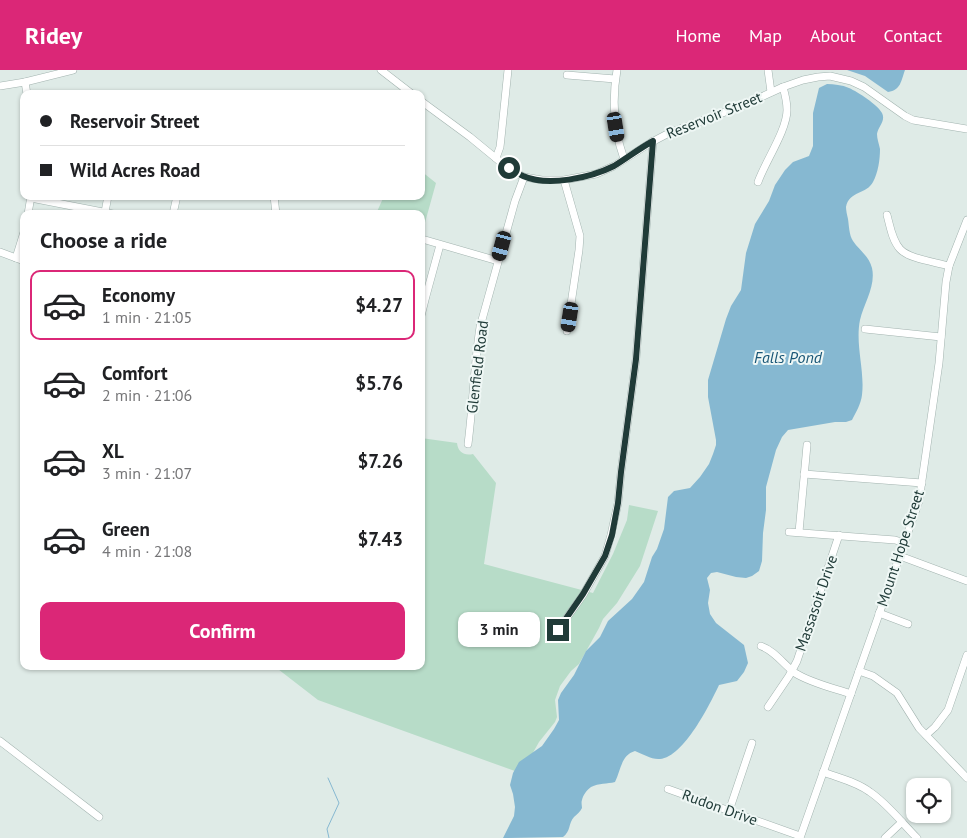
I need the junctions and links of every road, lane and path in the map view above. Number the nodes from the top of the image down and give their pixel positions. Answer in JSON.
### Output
{"nodes":[{"id":1,"x":73,"y":70,"type":"edge"},
{"id":2,"x":381,"y":70,"type":"edge"},
{"id":3,"x":508,"y":70,"type":"edge"},
{"id":4,"x":616,"y":70,"type":"edge"},
{"id":5,"x":768,"y":70,"type":"edge"},
{"id":6,"x":567,"y":75,"type":"dead end"},
{"id":7,"x":615,"y":79,"type":"junction"},
{"id":8,"x":25,"y":82,"type":"junction"},
{"id":9,"x":0,"y":86,"type":"edge"},
{"id":10,"x":783,"y":87,"type":"junction"},
{"id":11,"x":26,"y":90,"type":"edge"},
{"id":12,"x":407,"y":90,"type":"edge"},
{"id":13,"x":771,"y":92,"type":"junction"},
{"id":14,"x":425,"y":104,"type":"edge"},
{"id":15,"x":967,"y":129,"type":"edge"},
{"id":16,"x":653,"y":141,"type":"junction"},
{"id":17,"x":496,"y":158,"type":"junction"},
{"id":18,"x":624,"y":158,"type":"junction"},
{"id":19,"x":524,"y":177,"type":"junction"},
{"id":20,"x":564,"y":180,"type":"junction"},
{"id":21,"x":758,"y":182,"type":"dead end"},
{"id":22,"x":46,"y":200,"type":"edge"},
{"id":23,"x":95,"y":210,"type":"edge"},
{"id":24,"x":887,"y":215,"type":"dead end"},
{"id":25,"x":967,"y":220,"type":"edge"},
{"id":26,"x":425,"y":241,"type":"edge"},
{"id":27,"x":20,"y":245,"type":"edge"},
{"id":28,"x":440,"y":245,"type":"junction"},
{"id":29,"x":0,"y":252,"type":"edge"},
{"id":30,"x":16,"y":258,"type":"junction"},
{"id":31,"x":20,"y":260,"type":"edge"},
{"id":32,"x":498,"y":261,"type":"junction"},
{"id":33,"x":949,"y":266,"type":"junction"},
{"id":34,"x":425,"y":300,"type":"edge"},
{"id":35,"x":865,"y":329,"type":"dead end"},
{"id":36,"x":567,"y":331,"type":"dead end"},
{"id":37,"x":941,"y":337,"type":"junction"},
{"id":38,"x":468,"y":444,"type":"dead end"},
{"id":39,"x":807,"y":446,"type":"dead end"},
{"id":40,"x":804,"y":474,"type":"junction"},
{"id":41,"x":922,"y":483,"type":"junction"},
{"id":42,"x":789,"y":532,"type":"dead end"},
{"id":43,"x":799,"y":532,"type":"junction"},
{"id":44,"x":839,"y":535,"type":"junction"},
{"id":45,"x":905,"y":543,"type":"junction"},
{"id":46,"x":900,"y":556,"type":"junction"},
{"id":47,"x":967,"y":581,"type":"edge"},
{"id":48,"x":879,"y":613,"type":"junction"},
{"id":49,"x":908,"y":624,"type":"dead end"},
{"id":50,"x":558,"y":630,"type":"dead end"},
{"id":51,"x":761,"y":646,"type":"dead end"},
{"id":52,"x":967,"y":655,"type":"edge"},
{"id":53,"x":792,"y":670,"type":"junction"},
{"id":54,"x":859,"y":671,"type":"junction"},
{"id":55,"x":851,"y":694,"type":"junction"},
{"id":56,"x":768,"y":707,"type":"dead end"},
{"id":57,"x":926,"y":735,"type":"junction"},
{"id":58,"x":0,"y":741,"type":"edge"},
{"id":59,"x":752,"y":743,"type":"dead end"},
{"id":60,"x":824,"y":772,"type":"junction"},
{"id":61,"x":967,"y":778,"type":"edge"},
{"id":62,"x":668,"y":789,"type":"dead end"},
{"id":63,"x":729,"y":810,"type":"junction"},
{"id":64,"x":100,"y":817,"type":"dead end"},
{"id":65,"x":902,"y":822,"type":"junction"},
{"id":66,"x":800,"y":837,"type":"edge"},
{"id":67,"x":884,"y":838,"type":"edge"},
{"id":68,"x":917,"y":838,"type":"edge"}],
"edges":[{"from":1,"to":8,"type":"street"},
{"from":2,"to":12,"type":"street"},
{"from":3,"to":17,"type":"street"},
{"from":4,"to":7,"type":"street"},
{"from":5,"to":13,"type":"street"},
{"from":6,"to":7,"type":"street"},
{"from":7,"to":18,"type":"street"},
{"from":8,"to":9,"type":"street"},
{"from":8,"to":11,"type":"street"},
{"from":10,"to":13,"type":"street","name":"Reservoir Street"},
{"from":10,"to":15,"type":"street","name":"Reservoir Street"},
{"from":10,"to":21,"type":"street"},
{"from":13,"to":16,"type":"street","name":"Reservoir Street"},
{"from":14,"to":17,"type":"street","name":"Reservoir Street"},
{"from":16,"to":18,"type":"street","name":"Reservoir Street"},
{"from":16,"to":50,"type":"street"},
{"from":17,"to":19,"type":"street","name":"Reservoir Street"},
{"from":18,"to":20,"type":"street","name":"Reservoir Street"},
{"from":19,"to":20,"type":"street","name":"Reservoir Street"},
{"from":19,"to":32,"type":"street","name":"Glenfield Road"},
{"from":20,"to":36,"type":"street"},
{"from":22,"to":23,"type":"street"},
{"from":24,"to":33,"type":"street"},
{"from":25,"to":33,"type":"street","name":"Mount Hope Street"},
{"from":26,"to":28,"type":"street"},
{"from":27,"to":30,"type":"street"},
{"from":28,"to":32,"type":"street"},
{"from":28,"to":34,"type":"street"},
{"from":29,"to":30,"type":"street"},
{"from":30,"to":31,"type":"street"},
{"from":32,"to":38,"type":"street","name":"Glenfield Road"},
{"from":33,"to":37,"type":"street","name":"Mount Hope Street"},
{"from":35,"to":37,"type":"street"},
{"from":37,"to":41,"type":"street","name":"Mount Hope Street"},
{"from":39,"to":40,"type":"street"},
{"from":40,"to":41,"type":"street"},
{"from":40,"to":43,"type":"street"},
{"from":41,"to":45,"type":"street","name":"Mount Hope Street"},
{"from":42,"to":43,"type":"street"},
{"from":43,"to":44,"type":"street"},
{"from":44,"to":45,"type":"street"},
{"from":44,"to":53,"type":"street","name":"Massasoit Drive"},
{"from":45,"to":46,"type":"street","name":"Mount Hope Street"},
{"from":46,"to":47,"type":"street"},
{"from":46,"to":48,"type":"street","name":"Mount Hope Street"},
{"from":48,"to":49,"type":"street"},
{"from":48,"to":54,"type":"street","name":"Mount Hope Street"},
{"from":51,"to":53,"type":"street"},
{"from":52,"to":57,"type":"street"},
{"from":53,"to":55,"type":"street"},
{"from":53,"to":56,"type":"street","name":"Massasoit Drive"},
{"from":54,"to":55,"type":"street","name":"Mount Hope Street"},
{"from":54,"to":57,"type":"street"},
{"from":55,"to":60,"type":"street","name":"Mount Hope Street"},
{"from":57,"to":61,"type":"street"},
{"from":58,"to":64,"type":"street"},
{"from":59,"to":63,"type":"street"},
{"from":60,"to":65,"type":"street"},
{"from":60,"to":66,"type":"street","name":"Mount Hope Street"},
{"from":62,"to":63,"type":"street","name":"Rudon Drive"},
{"from":63,"to":66,"type":"street","name":"Rudon Drive"},
{"from":65,"to":67,"type":"street"},
{"from":65,"to":68,"type":"street"}]}
